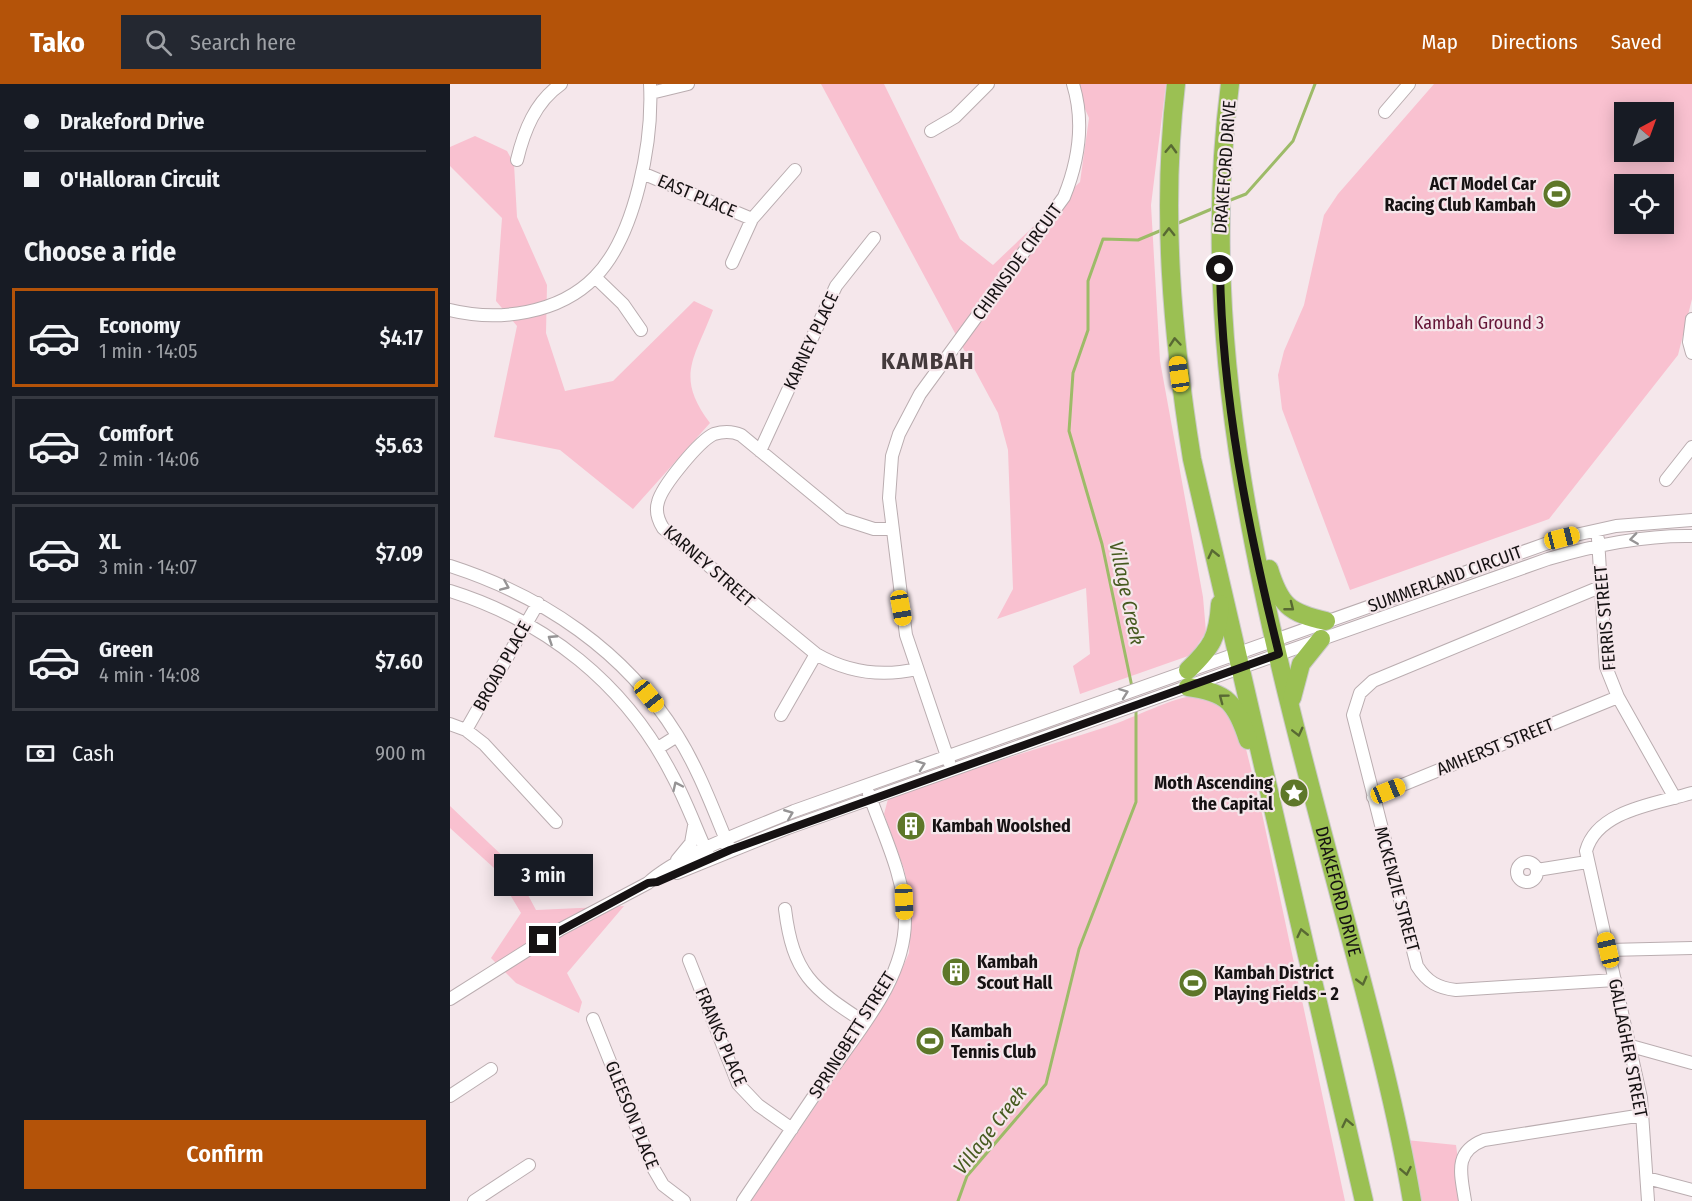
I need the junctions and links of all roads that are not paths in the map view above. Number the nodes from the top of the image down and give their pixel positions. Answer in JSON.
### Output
{"nodes":[{"id":1,"x":561,"y":84,"type":"edge"},
{"id":2,"x":688,"y":84,"type":"edge"},
{"id":3,"x":988,"y":84,"type":"edge"},
{"id":4,"x":1073,"y":84,"type":"edge"},
{"id":5,"x":1176,"y":84,"type":"edge"},
{"id":6,"x":1230,"y":84,"type":"edge"},
{"id":7,"x":1409,"y":84,"type":"edge"},
{"id":8,"x":650,"y":89,"type":"edge"},
{"id":9,"x":1385,"y":112,"type":"dead end"},
{"id":10,"x":931,"y":131,"type":"dead end"},
{"id":11,"x":518,"y":160,"type":"dead end"},
{"id":12,"x":795,"y":170,"type":"dead end"},
{"id":13,"x":642,"y":173,"type":"junction"},
{"id":14,"x":752,"y":219,"type":"junction"},
{"id":15,"x":874,"y":238,"type":"dead end"},
{"id":16,"x":732,"y":263,"type":"dead end"},
{"id":17,"x":595,"y":277,"type":"junction"},
{"id":18,"x":450,"y":310,"type":"edge"},
{"id":19,"x":1692,"y":319,"type":"edge"},
{"id":20,"x":641,"y":330,"type":"dead end"},
{"id":21,"x":1692,"y":353,"type":"edge"},
{"id":22,"x":1692,"y":447,"type":"edge"},
{"id":23,"x":760,"y":451,"type":"junction"},
{"id":24,"x":1666,"y":480,"type":"dead end"},
{"id":25,"x":1692,"y":520,"type":"edge"},
{"id":26,"x":892,"y":529,"type":"junction"},
{"id":27,"x":1597,"y":529,"type":"junction"},
{"id":28,"x":1692,"y":536,"type":"edge"},
{"id":29,"x":1252,"y":539,"type":"junction"},
{"id":30,"x":1598,"y":545,"type":"junction"},
{"id":31,"x":450,"y":566,"type":"edge"},
{"id":32,"x":1600,"y":587,"type":"junction"},
{"id":33,"x":450,"y":591,"type":"edge"},
{"id":34,"x":1222,"y":591,"type":"junction"},
{"id":35,"x":538,"y":603,"type":"junction"},
{"id":36,"x":1326,"y":621,"type":"junction"},
{"id":37,"x":526,"y":623,"type":"junction"},
{"id":38,"x":1321,"y":639,"type":"junction"},
{"id":39,"x":1277,"y":646,"type":"junction"},
{"id":40,"x":816,"y":654,"type":"junction"},
{"id":41,"x":1239,"y":660,"type":"junction"},
{"id":42,"x":917,"y":669,"type":"junction"},
{"id":43,"x":1188,"y":678,"type":"junction"},
{"id":44,"x":1617,"y":697,"type":"junction"},
{"id":45,"x":1292,"y":706,"type":"junction"},
{"id":46,"x":781,"y":715,"type":"dead end"},
{"id":47,"x":450,"y":723,"type":"edge"},
{"id":48,"x":466,"y":730,"type":"junction"},
{"id":49,"x":677,"y":736,"type":"junction"},
{"id":50,"x":658,"y":748,"type":"junction"},
{"id":51,"x":947,"y":755,"type":"junction"},
{"id":52,"x":1262,"y":765,"type":"junction"},
{"id":53,"x":952,"y":771,"type":"junction"},
{"id":54,"x":866,"y":785,"type":"junction"},
{"id":55,"x":1692,"y":793,"type":"edge"},
{"id":56,"x":708,"y":796,"type":"junction"},
{"id":57,"x":1373,"y":797,"type":"junction"},
{"id":58,"x":1675,"y":798,"type":"junction"},
{"id":59,"x":871,"y":800,"type":"junction"},
{"id":60,"x":556,"y":822,"type":"dead end"},
{"id":61,"x":694,"y":824,"type":"junction"},
{"id":62,"x":760,"y":825,"type":"junction"},
{"id":63,"x":728,"y":845,"type":"junction"},
{"id":64,"x":707,"y":854,"type":"junction"},
{"id":65,"x":1587,"y":862,"type":"junction"},
{"id":66,"x":1537,"y":870,"type":"dead end"},
{"id":67,"x":652,"y":879,"type":"junction"},
{"id":68,"x":785,"y":909,"type":"dead end"},
{"id":69,"x":1692,"y":948,"type":"edge"},
{"id":70,"x":1608,"y":950,"type":"junction"},
{"id":71,"x":689,"y":960,"type":"dead end"},
{"id":72,"x":1615,"y":980,"type":"junction"},
{"id":73,"x":450,"y":999,"type":"edge"},
{"id":74,"x":593,"y":1019,"type":"dead end"},
{"id":75,"x":864,"y":1022,"type":"junction"},
{"id":76,"x":1631,"y":1046,"type":"junction"},
{"id":77,"x":1692,"y":1063,"type":"edge"},
{"id":78,"x":491,"y":1069,"type":"dead end"},
{"id":79,"x":450,"y":1096,"type":"edge"},
{"id":80,"x":1643,"y":1115,"type":"junction"},
{"id":81,"x":792,"y":1129,"type":"junction"},
{"id":82,"x":529,"y":1165,"type":"dead end"},
{"id":83,"x":1647,"y":1178,"type":"junction"},
{"id":84,"x":1692,"y":1190,"type":"edge"},
{"id":85,"x":474,"y":1201,"type":"edge"},
{"id":86,"x":684,"y":1201,"type":"edge"},
{"id":87,"x":743,"y":1201,"type":"edge"},
{"id":88,"x":1364,"y":1201,"type":"edge"},
{"id":89,"x":1412,"y":1201,"type":"edge"},
{"id":90,"x":1466,"y":1201,"type":"edge"},
{"id":91,"x":1648,"y":1201,"type":"edge"}],
"edges":[{"from":1,"to":11,"type":"street"},
{"from":2,"to":8,"type":"street"},
{"from":3,"to":10,"type":"street"},
{"from":4,"to":26,"type":"street","name":"CHIRNSIDE CIRCUIT"},
{"from":34,"to":5,"type":"highway","one_way":true},
{"from":6,"to":29,"type":"highway","name":"DRAKEFORD DRIVE"},
{"from":7,"to":9,"type":"street"},
{"from":8,"to":13,"type":"street"},
{"from":12,"to":14,"type":"street","name":"EAST PLACE"},
{"from":13,"to":14,"type":"street","name":"EAST PLACE"},
{"from":13,"to":17,"type":"street"},
{"from":14,"to":16,"type":"street","name":"EAST PLACE"},
{"from":15,"to":23,"type":"street","name":"KARNEY PLACE"},
{"from":17,"to":18,"type":"street"},
{"from":17,"to":20,"type":"street"},
{"from":19,"to":21,"type":"street"},
{"from":22,"to":24,"type":"street"},
{"from":23,"to":26,"type":"street","name":"KARNEY STREET"},
{"from":23,"to":40,"type":"street","name":"KARNEY STREET"},
{"from":25,"to":27,"type":"street","name":"SUMMERLAND CIRCUIT"},
{"from":26,"to":42,"type":"street","name":"CHIRNSIDE CIRCUIT"},
{"from":27,"to":30,"type":"street","name":"FERRIS STREET"},
{"from":27,"to":36,"type":"street","name":"SUMMERLAND CIRCUIT"},
{"from":28,"to":30,"type":"street","name":"SUMMERLAND CIRCUIT","one_way":true},
{"from":29,"to":36,"type":"highway","one_way":true},
{"from":29,"to":39,"type":"highway","name":"DRAKEFORD DRIVE"},
{"from":30,"to":32,"type":"street","name":"FERRIS STREET"},
{"from":30,"to":38,"type":"street","name":"SUMMERLAND CIRCUIT"},
{"from":31,"to":35,"type":"street","one_way":true},
{"from":32,"to":44,"type":"street","name":"FERRIS STREET"},
{"from":32,"to":57,"type":"street","name":"MCKENZIE STREET"},
{"from":33,"to":37,"type":"street"},
{"from":34,"to":41,"type":"highway"},
{"from":34,"to":43,"type":"highway"},
{"from":35,"to":37,"type":"street","name":"BROAD PLACE"},
{"from":35,"to":49,"type":"street"},
{"from":36,"to":39,"type":"street","name":"SUMMERLAND CIRCUIT"},
{"from":37,"to":48,"type":"street","name":"BROAD PLACE"},
{"from":50,"to":37,"type":"street","one_way":true},
{"from":38,"to":39,"type":"street","name":"SUMMERLAND CIRCUIT"},
{"from":38,"to":45,"type":"highway"},
{"from":39,"to":41,"type":"street","name":"SUMMERLAND CIRCUIT"},
{"from":39,"to":45,"type":"highway","name":"DRAKEFORD DRIVE"},
{"from":40,"to":42,"type":"street","name":"KARNEY STREET"},
{"from":40,"to":46,"type":"street"},
{"from":41,"to":43,"type":"street","name":"SUMMERLAND CIRCUIT"},
{"from":41,"to":52,"type":"highway"},
{"from":42,"to":51,"type":"street","name":"CHIRNSIDE CIRCUIT"},
{"from":51,"to":43,"type":"street","one_way":true},
{"from":52,"to":43,"type":"highway","one_way":true},
{"from":43,"to":53,"type":"street"},
{"from":44,"to":57,"type":"street","name":"AMHERST STREET"},
{"from":44,"to":58,"type":"street","name":"FERRIS STREET"},
{"from":45,"to":89,"type":"highway","name":"DRAKEFORD DRIVE","one_way":true},
{"from":47,"to":48,"type":"street","name":"BROAD PLACE"},
{"from":48,"to":60,"type":"street","name":"BROAD PLACE"},
{"from":49,"to":50,"type":"street"},
{"from":49,"to":56,"type":"street"},
{"from":61,"to":50,"type":"street","one_way":true},
{"from":51,"to":53,"type":"street","name":"CHIRNSIDE CIRCUIT"},
{"from":54,"to":51,"type":"street","one_way":true},
{"from":88,"to":52,"type":"highway","one_way":true},
{"from":53,"to":59,"type":"street"},
{"from":54,"to":59,"type":"street","name":"SPRINGBETT STREET"},
{"from":62,"to":54,"type":"street","one_way":true},
{"from":55,"to":58,"type":"street","name":"GALLAGHER STREET"},
{"from":56,"to":62,"type":"street"},
{"from":56,"to":63,"type":"street"},
{"from":57,"to":72,"type":"street","name":"MCKENZIE STREET"},
{"from":58,"to":65,"type":"street","name":"GALLAGHER STREET"},
{"from":59,"to":63,"type":"street"},
{"from":59,"to":75,"type":"street","name":"SPRINGBETT STREET"},
{"from":61,"to":64,"type":"street"},
{"from":61,"to":67,"type":"street"},
{"from":62,"to":63,"type":"street"},
{"from":63,"to":64,"type":"street"},
{"from":64,"to":67,"type":"street"},
{"from":65,"to":66,"type":"street"},
{"from":65,"to":70,"type":"street","name":"GALLAGHER STREET"},
{"from":67,"to":73,"type":"street"},
{"from":68,"to":75,"type":"street"},
{"from":69,"to":70,"type":"street"},
{"from":70,"to":72,"type":"street","name":"GALLAGHER STREET"},
{"from":71,"to":81,"type":"street","name":"FRANKS PLACE"},
{"from":72,"to":76,"type":"street","name":"GALLAGHER STREET"},
{"from":74,"to":86,"type":"street","name":"GLEESON PLACE"},
{"from":75,"to":81,"type":"street","name":"SPRINGBETT STREET"},
{"from":76,"to":77,"type":"street"},
{"from":76,"to":80,"type":"street","name":"GALLAGHER STREET"},
{"from":78,"to":79,"type":"street"},
{"from":80,"to":83,"type":"street","name":"GALLAGHER STREET"},
{"from":80,"to":90,"type":"street"},
{"from":81,"to":87,"type":"street","name":"SPRINGBETT STREET"},
{"from":82,"to":85,"type":"street"},
{"from":83,"to":84,"type":"street"},
{"from":83,"to":91,"type":"street","name":"GALLAGHER STREET"}]}
